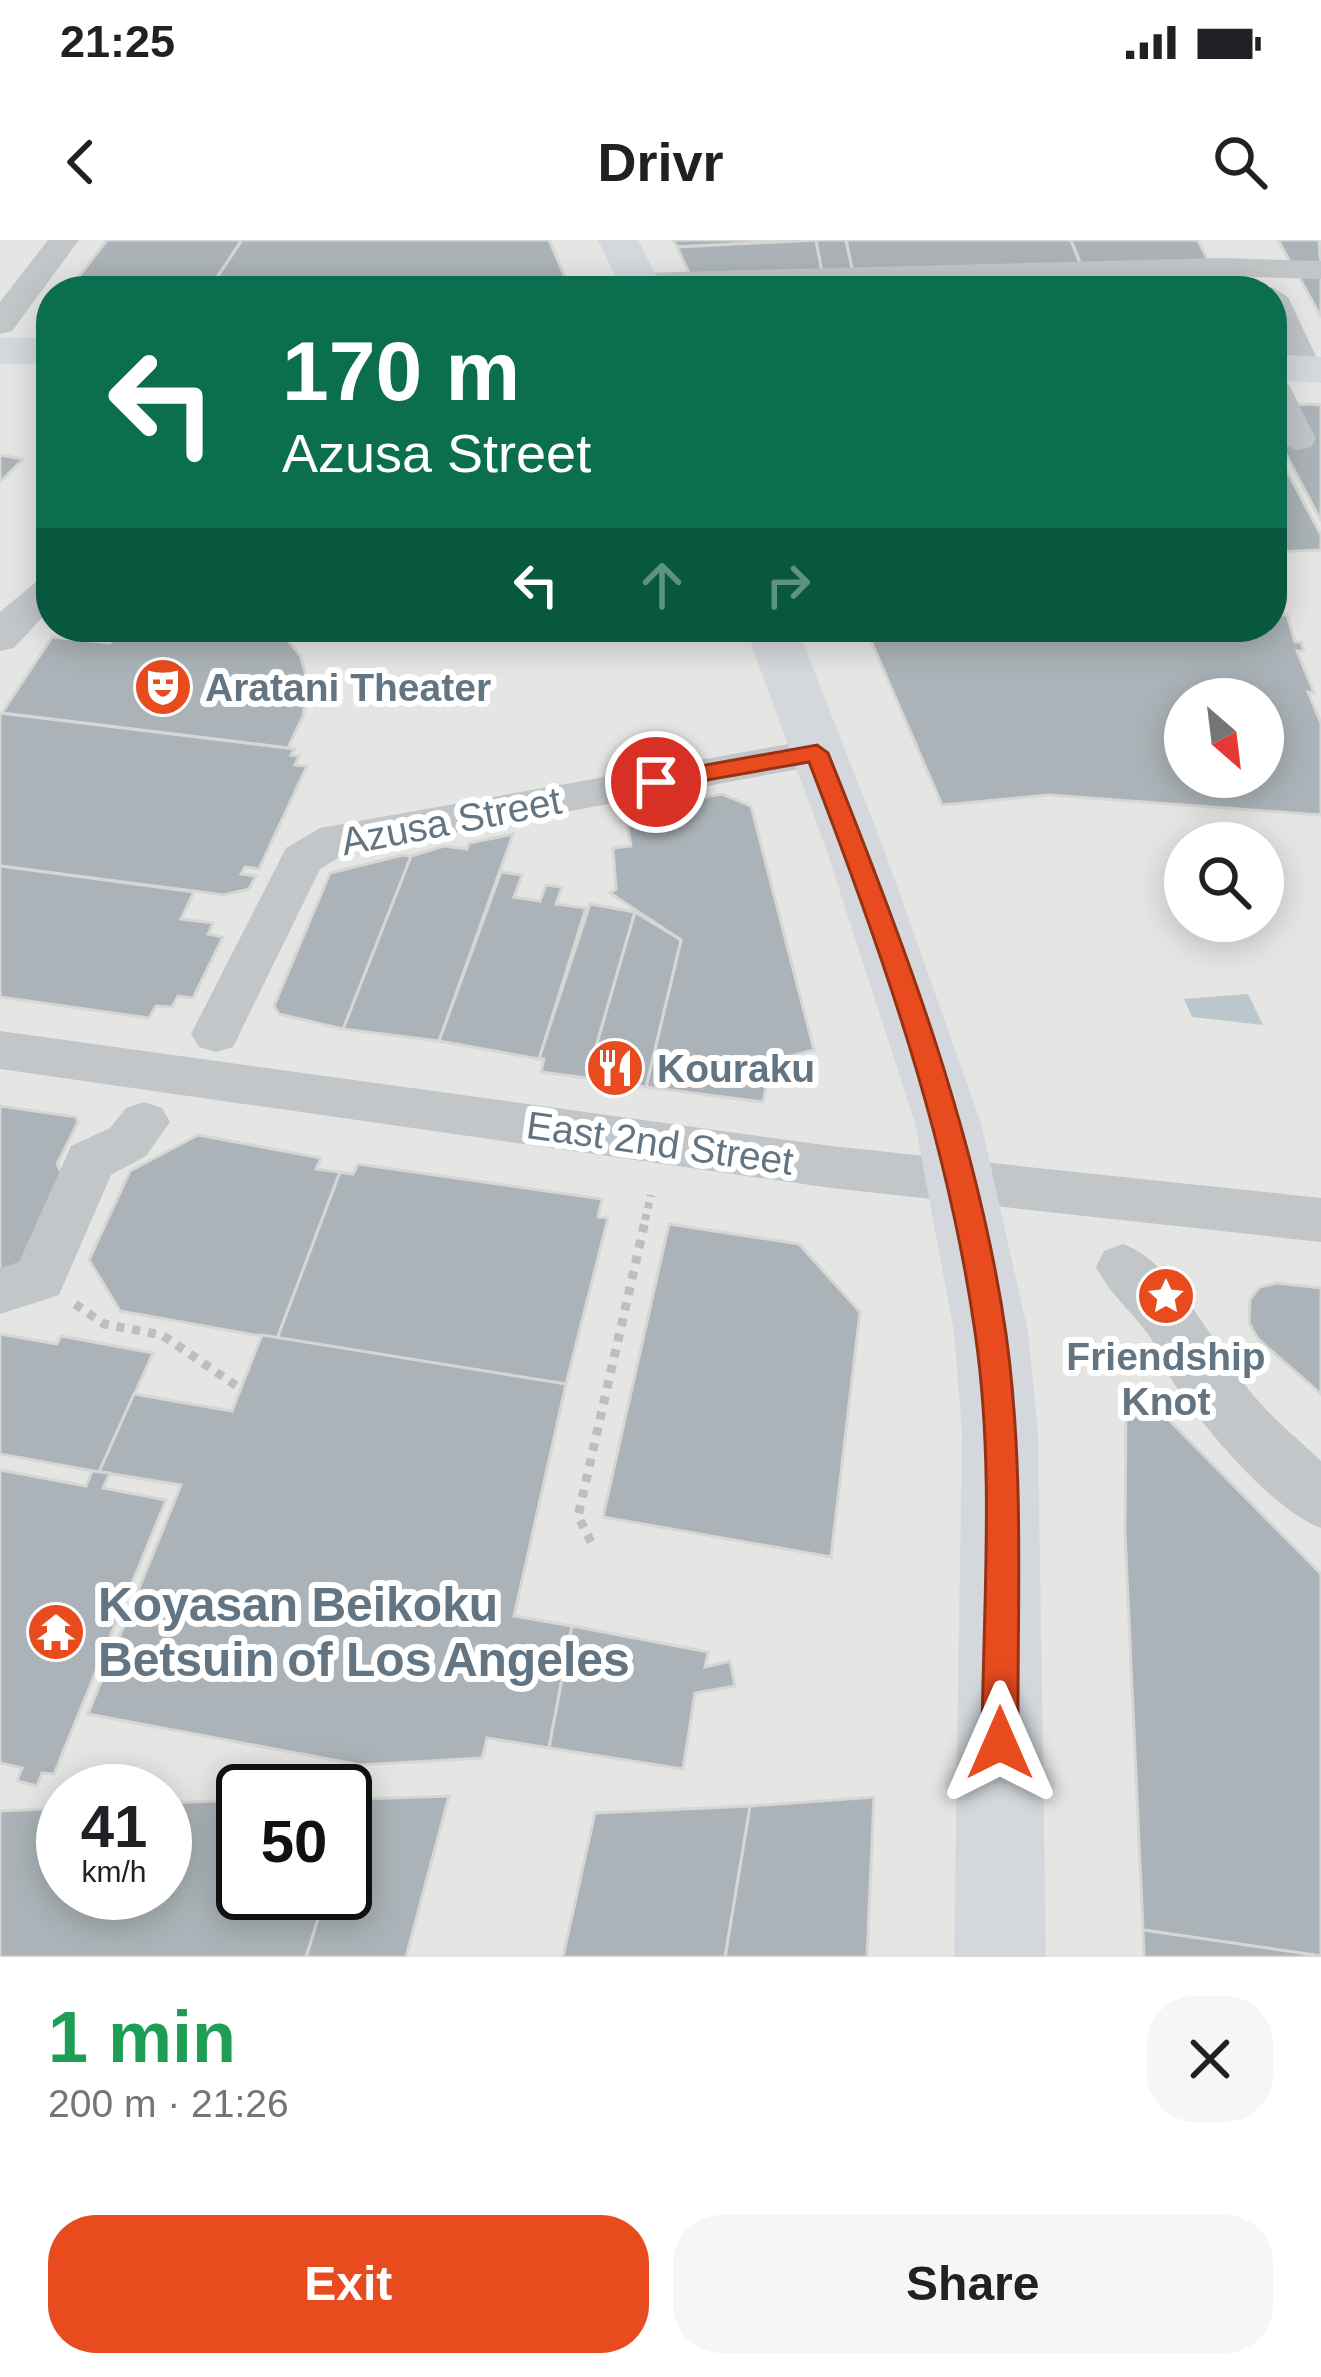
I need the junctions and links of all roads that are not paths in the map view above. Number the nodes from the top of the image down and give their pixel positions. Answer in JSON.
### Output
{"nodes":[{"id":1,"x":64,"y":240,"type":"edge"},
{"id":2,"x":619,"y":240,"type":"edge"},
{"id":3,"x":1321,"y":270,"type":"edge"},
{"id":4,"x":1260,"y":273,"type":"edge"},
{"id":5,"x":0,"y":275,"type":"edge"},
{"id":6,"x":636,"y":276,"type":"edge"},
{"id":7,"x":1127,"y":276,"type":"edge"},
{"id":8,"x":35,"y":277,"type":"junction"},
{"id":9,"x":0,"y":324,"type":"edge"},
{"id":10,"x":0,"y":351,"type":"edge"},
{"id":11,"x":36,"y":351,"type":"edge"},
{"id":12,"x":1292,"y":373,"type":"edge"},
{"id":13,"x":1298,"y":439,"type":"dead end"},
{"id":14,"x":36,"y":601,"type":"edge"},
{"id":15,"x":0,"y":639,"type":"edge"},
{"id":16,"x":776,"y":642,"type":"edge"},
{"id":17,"x":817,"y":753,"type":"junction"},
{"id":18,"x":216,"y":1034,"type":"dead end"},
{"id":19,"x":0,"y":1050,"type":"edge"},
{"id":20,"x":144,"y":1122,"type":"dead end"},
{"id":21,"x":958,"y":1181,"type":"junction"},
{"id":22,"x":1321,"y":1220,"type":"edge"},
{"id":23,"x":1123,"y":1267,"type":"dead end"},
{"id":24,"x":20,"y":1285,"type":"edge"},
{"id":25,"x":1321,"y":1501,"type":"edge"},
{"id":26,"x":1000,"y":1957,"type":"edge"}],
"edges":[{"from":1,"to":8,"type":"street"},
{"from":2,"to":6,"type":"main road"},
{"from":3,"to":4,"type":"street"},
{"from":4,"to":7,"type":"street"},
{"from":5,"to":8,"type":"street"},
{"from":8,"to":9,"type":"street"},
{"from":10,"to":11,"type":"main road"},
{"from":12,"to":13,"type":"street"},
{"from":14,"to":15,"type":"street"},
{"from":16,"to":17,"type":"main road"},
{"from":17,"to":18,"type":"street","name":"Azusa Street"},
{"from":17,"to":21,"type":"main road"},
{"from":19,"to":21,"type":"street","name":"East 2nd Street"},
{"from":20,"to":24,"type":"street"},
{"from":21,"to":22,"type":"street","name":"East 2nd Street"},
{"from":21,"to":26,"type":"main road"},
{"from":23,"to":25,"type":"street"}]}
